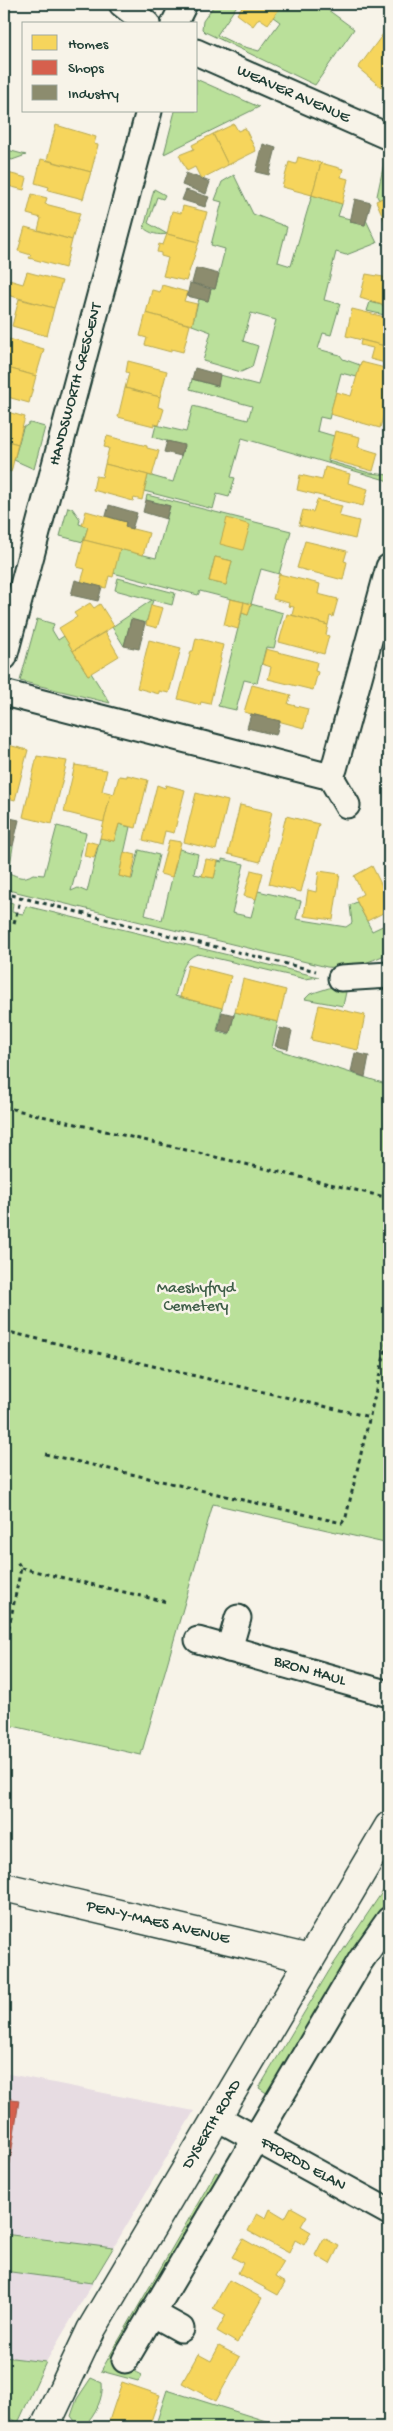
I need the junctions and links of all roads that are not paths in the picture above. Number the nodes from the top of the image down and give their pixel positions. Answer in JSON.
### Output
{"nodes":[{"id":1,"x":122,"y":4,"type":"edge"},
{"id":2,"x":184,"y":4,"type":"edge"},
{"id":3,"x":144,"y":22,"type":"edge"},
{"id":4,"x":175,"y":22,"type":"edge"},
{"id":5,"x":198,"y":53,"type":"edge"},
{"id":6,"x":149,"y":112,"type":"edge"},
{"id":7,"x":389,"y":137,"type":"edge"},
{"id":8,"x":389,"y":567,"type":"edge"},
{"id":9,"x":4,"y":657,"type":"edge"},
{"id":10,"x":4,"y":693,"type":"edge"},
{"id":11,"x":329,"y":774,"type":"junction"},
{"id":12,"x":347,"y":805,"type":"dead end"},
{"id":13,"x":389,"y":974,"type":"edge"},
{"id":14,"x":341,"y":978,"type":"road end"},
{"id":15,"x":238,"y":1618,"type":"dead end"},
{"id":16,"x":198,"y":1640,"type":"dead end"},
{"id":17,"x":229,"y":1650,"type":"junction"},
{"id":18,"x":389,"y":1694,"type":"edge"},
{"id":19,"x":389,"y":1826,"type":"edge"},
{"id":20,"x":4,"y":1887,"type":"edge"},
{"id":21,"x":389,"y":1920,"type":"edge"},
{"id":22,"x":310,"y":1959,"type":"junction"},
{"id":23,"x":216,"y":2117,"type":"junction"},
{"id":24,"x":254,"y":2138,"type":"junction"},
{"id":25,"x":389,"y":2212,"type":"edge"},
{"id":26,"x":152,"y":2313,"type":"junction"},
{"id":27,"x":181,"y":2329,"type":"dead end"},
{"id":28,"x":125,"y":2360,"type":"dead end"},
{"id":29,"x":44,"y":2427,"type":"edge"}],
"edges":[{"from":1,"to":3,"type":"street"},
{"from":2,"to":4,"type":"street"},
{"from":5,"to":7,"type":"street","name":"WEAVER AVENUE"},
{"from":6,"to":9,"type":"street","name":"HANDSWORTH CRESCENT"},
{"from":8,"to":11,"type":"street"},
{"from":10,"to":11,"type":"street"},
{"from":11,"to":12,"type":"street"},
{"from":13,"to":14,"type":"street"},
{"from":15,"to":17,"type":"street"},
{"from":16,"to":17,"type":"street","name":"BRON HAUL"},
{"from":17,"to":18,"type":"street","name":"BRON HAUL"},
{"from":19,"to":22,"type":"main road","name":"DYSERTH ROAD"},
{"from":20,"to":22,"type":"main road","name":"PEN-Y-MAES AVENUE"},
{"from":21,"to":24,"type":"street"},
{"from":22,"to":23,"type":"main road","name":"DYSERTH ROAD"},
{"from":23,"to":24,"type":"street","name":"FFORDD ELAN"},
{"from":23,"to":29,"type":"main road","name":"DYSERTH ROAD"},
{"from":24,"to":25,"type":"street","name":"FFORDD ELAN"},
{"from":24,"to":26,"type":"street"},
{"from":26,"to":27,"type":"street"},
{"from":26,"to":28,"type":"street"}]}
